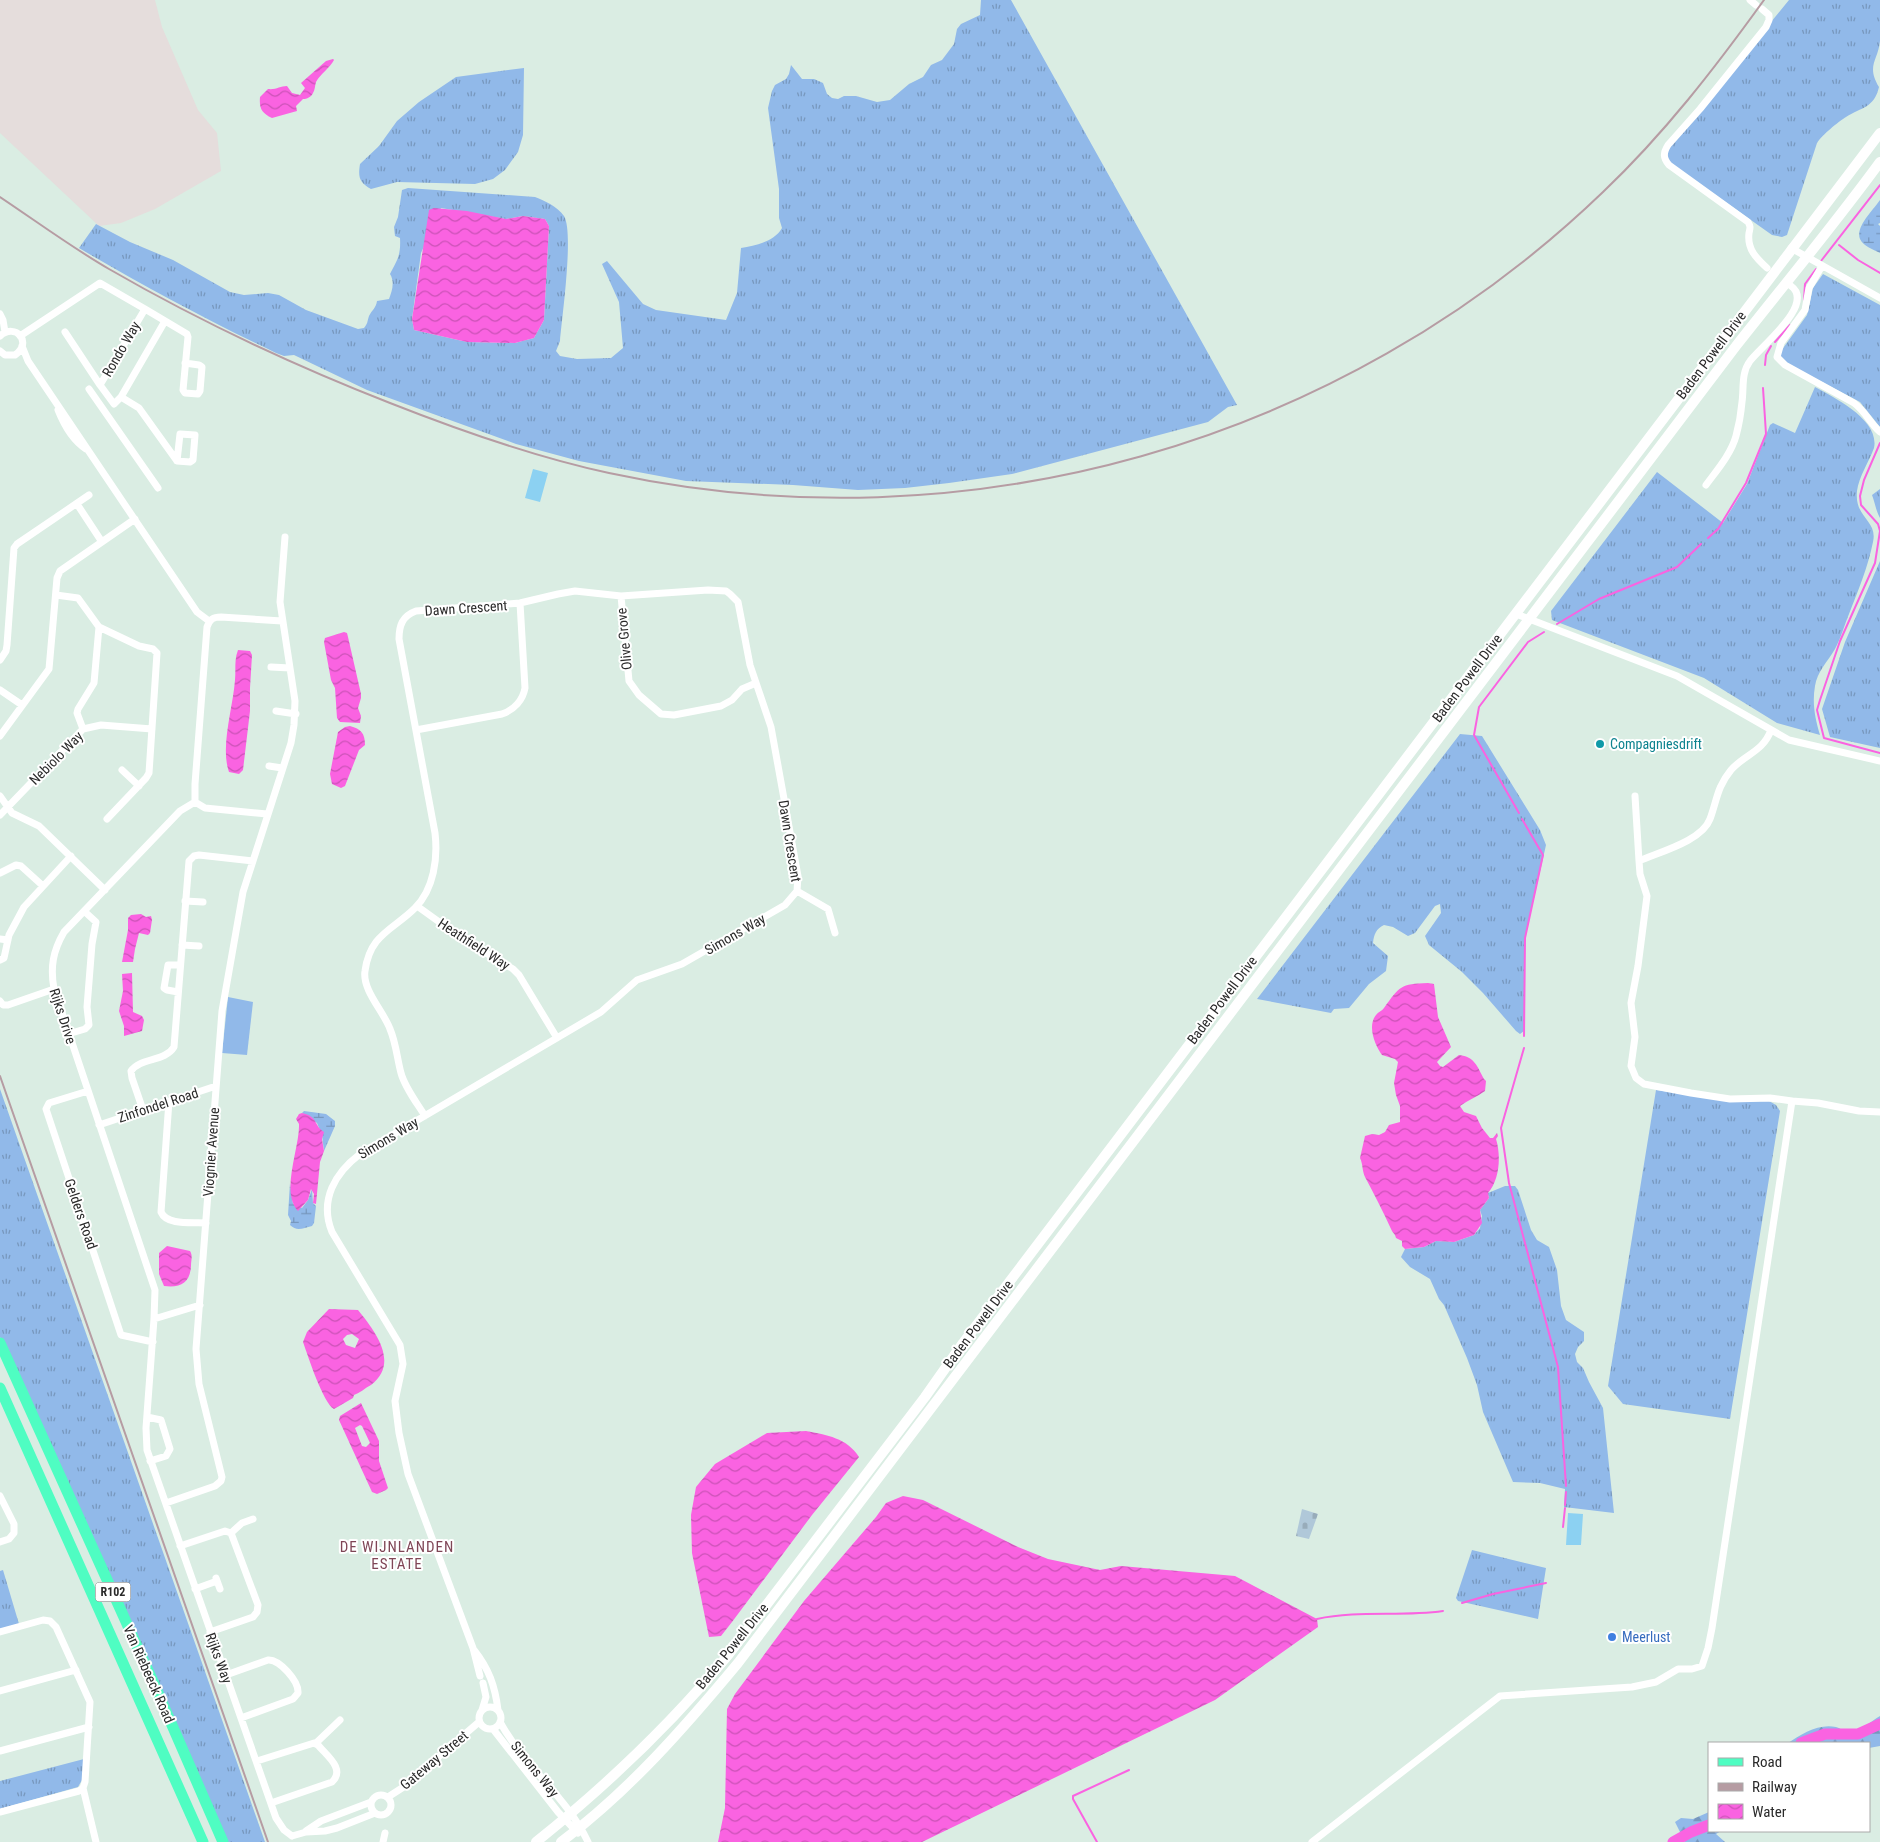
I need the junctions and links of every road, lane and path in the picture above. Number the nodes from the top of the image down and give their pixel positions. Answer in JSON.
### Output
{"nodes":[{"id":1,"x":1756,"y":5,"type":"edge"},
{"id":2,"x":1880,"y":133,"type":"edge"},
{"id":3,"x":1880,"y":162,"type":"edge"},
{"id":4,"x":1792,"y":248,"type":"junction"},
{"id":5,"x":1806,"y":257,"type":"junction"},
{"id":6,"x":1822,"y":266,"type":"junction"},
{"id":7,"x":1767,"y":268,"type":"dead end"},
{"id":8,"x":1791,"y":286,"type":"dead end"},
{"id":9,"x":1880,"y":298,"type":"edge"},
{"id":10,"x":145,"y":309,"type":"junction"},
{"id":11,"x":0,"y":314,"type":"edge"},
{"id":12,"x":165,"y":321,"type":"junction"},
{"id":13,"x":65,"y":332,"type":"dead end"},
{"id":14,"x":3,"y":334,"type":"edge"},
{"id":15,"x":20,"y":336,"type":"junction"},
{"id":16,"x":1772,"y":338,"type":"junction"},
{"id":17,"x":22,"y":346,"type":"junction"},
{"id":18,"x":0,"y":351,"type":"edge"},
{"id":19,"x":1778,"y":351,"type":"junction"},
{"id":20,"x":16,"y":354,"type":"junction"},
{"id":21,"x":28,"y":361,"type":"junction"},
{"id":22,"x":185,"y":363,"type":"junction"},
{"id":23,"x":100,"y":385,"type":"junction"},
{"id":24,"x":89,"y":389,"type":"dead end"},
{"id":25,"x":121,"y":396,"type":"junction"},
{"id":26,"x":114,"y":404,"type":"junction"},
{"id":27,"x":105,"y":411,"type":"junction"},
{"id":28,"x":1880,"y":432,"type":"edge"},
{"id":29,"x":177,"y":461,"type":"dead end"},
{"id":30,"x":1706,"y":485,"type":"dead end"},
{"id":31,"x":158,"y":488,"type":"dead end"},
{"id":32,"x":89,"y":495,"type":"dead end"},
{"id":33,"x":77,"y":504,"type":"junction"},
{"id":34,"x":135,"y":519,"type":"junction"},
{"id":35,"x":285,"y":537,"type":"dead end"},
{"id":36,"x":102,"y":542,"type":"junction"},
{"id":37,"x":56,"y":595,"type":"junction"},
{"id":38,"x":621,"y":596,"type":"junction"},
{"id":39,"x":520,"y":604,"type":"junction"},
{"id":40,"x":1516,"y":614,"type":"junction"},
{"id":41,"x":212,"y":619,"type":"junction"},
{"id":42,"x":1530,"y":619,"type":"junction"},
{"id":43,"x":282,"y":621,"type":"junction"},
{"id":44,"x":99,"y":627,"type":"junction"},
{"id":45,"x":0,"y":660,"type":"edge"},
{"id":46,"x":271,"y":667,"type":"dead end"},
{"id":47,"x":290,"y":668,"type":"junction"},
{"id":48,"x":756,"y":683,"type":"junction"},
{"id":49,"x":0,"y":690,"type":"edge"},
{"id":50,"x":22,"y":705,"type":"junction"},
{"id":51,"x":276,"y":711,"type":"dead end"},
{"id":52,"x":296,"y":714,"type":"junction"},
{"id":53,"x":83,"y":729,"type":"junction"},
{"id":54,"x":152,"y":730,"type":"junction"},
{"id":55,"x":416,"y":730,"type":"junction"},
{"id":56,"x":1771,"y":730,"type":"junction"},
{"id":57,"x":0,"y":736,"type":"edge"},
{"id":58,"x":1880,"y":761,"type":"edge"},
{"id":59,"x":269,"y":766,"type":"dead end"},
{"id":60,"x":282,"y":768,"type":"junction"},
{"id":61,"x":122,"y":770,"type":"dead end"},
{"id":62,"x":139,"y":786,"type":"junction"},
{"id":63,"x":0,"y":796,"type":"edge"},
{"id":64,"x":1635,"y":796,"type":"dead end"},
{"id":65,"x":195,"y":802,"type":"junction"},
{"id":66,"x":7,"y":807,"type":"junction"},
{"id":67,"x":267,"y":814,"type":"junction"},
{"id":68,"x":0,"y":815,"type":"edge"},
{"id":69,"x":107,"y":819,"type":"dead end"},
{"id":70,"x":71,"y":856,"type":"junction"},
{"id":71,"x":253,"y":861,"type":"junction"},
{"id":72,"x":1638,"y":861,"type":"junction"},
{"id":73,"x":0,"y":873,"type":"edge"},
{"id":74,"x":43,"y":886,"type":"junction"},
{"id":75,"x":105,"y":890,"type":"junction"},
{"id":76,"x":797,"y":891,"type":"junction"},
{"id":77,"x":185,"y":901,"type":"junction"},
{"id":78,"x":203,"y":902,"type":"dead end"},
{"id":79,"x":417,"y":906,"type":"junction"},
{"id":80,"x":84,"y":911,"type":"junction"},
{"id":81,"x":835,"y":932,"type":"dead end"},
{"id":82,"x":0,"y":939,"type":"edge"},
{"id":83,"x":8,"y":940,"type":"junction"},
{"id":84,"x":182,"y":945,"type":"junction"},
{"id":85,"x":198,"y":946,"type":"dead end"},
{"id":86,"x":0,"y":960,"type":"edge"},
{"id":87,"x":180,"y":965,"type":"junction"},
{"id":88,"x":54,"y":989,"type":"junction"},
{"id":89,"x":178,"y":992,"type":"junction"},
{"id":90,"x":0,"y":1001,"type":"edge"},
{"id":91,"x":68,"y":1034,"type":"junction"},
{"id":92,"x":557,"y":1038,"type":"junction"},
{"id":93,"x":216,"y":1086,"type":"junction"},
{"id":94,"x":88,"y":1091,"type":"junction"},
{"id":95,"x":169,"y":1101,"type":"junction"},
{"id":96,"x":1792,"y":1101,"type":"junction"},
{"id":97,"x":143,"y":1110,"type":"junction"},
{"id":98,"x":1880,"y":1112,"type":"edge"},
{"id":99,"x":425,"y":1116,"type":"junction"},
{"id":100,"x":99,"y":1125,"type":"junction"},
{"id":101,"x":206,"y":1223,"type":"junction"},
{"id":102,"x":200,"y":1305,"type":"junction"},
{"id":103,"x":154,"y":1319,"type":"junction"},
{"id":104,"x":153,"y":1342,"type":"junction"},
{"id":105,"x":0,"y":1343,"type":"edge"},
{"id":106,"x":0,"y":1388,"type":"edge"},
{"id":107,"x":147,"y":1417,"type":"junction"},
{"id":108,"x":150,"y":1461,"type":"junction"},
{"id":109,"x":0,"y":1496,"type":"edge"},
{"id":110,"x":69,"y":1496,"type":"junction"},
{"id":111,"x":52,"y":1502,"type":"junction"},
{"id":112,"x":166,"y":1504,"type":"junction"},
{"id":113,"x":253,"y":1519,"type":"dead end"},
{"id":114,"x":231,"y":1532,"type":"junction"},
{"id":115,"x":0,"y":1542,"type":"edge"},
{"id":116,"x":180,"y":1546,"type":"junction"},
{"id":117,"x":195,"y":1589,"type":"junction"},
{"id":118,"x":220,"y":1590,"type":"dead end"},
{"id":119,"x":0,"y":1632,"type":"edge"},
{"id":120,"x":210,"y":1632,"type":"junction"},
{"id":121,"x":473,"y":1648,"type":"junction"},
{"id":122,"x":76,"y":1670,"type":"junction"},
{"id":123,"x":226,"y":1675,"type":"junction"},
{"id":124,"x":158,"y":1691,"type":"junction"},
{"id":125,"x":0,"y":1692,"type":"edge"},
{"id":126,"x":139,"y":1698,"type":"junction"},
{"id":127,"x":482,"y":1710,"type":"junction"},
{"id":128,"x":498,"y":1710,"type":"junction"},
{"id":129,"x":241,"y":1718,"type":"junction"},
{"id":130,"x":340,"y":1720,"type":"dead end"},
{"id":131,"x":479,"y":1722,"type":"junction"},
{"id":132,"x":500,"y":1722,"type":"junction"},
{"id":133,"x":89,"y":1727,"type":"junction"},
{"id":134,"x":493,"y":1729,"type":"junction"},
{"id":135,"x":316,"y":1743,"type":"junction"},
{"id":136,"x":0,"y":1751,"type":"edge"},
{"id":137,"x":257,"y":1761,"type":"junction"},
{"id":138,"x":83,"y":1788,"type":"junction"},
{"id":139,"x":388,"y":1797,"type":"junction"},
{"id":140,"x":372,"y":1802,"type":"junction"},
{"id":141,"x":271,"y":1803,"type":"junction"},
{"id":142,"x":0,"y":1812,"type":"edge"},
{"id":143,"x":344,"y":1813,"type":"junction"},
{"id":144,"x":375,"y":1813,"type":"junction"},
{"id":145,"x":568,"y":1816,"type":"junction"},
{"id":146,"x":348,"y":1824,"type":"junction"},
{"id":147,"x":578,"y":1829,"type":"junction"},
{"id":148,"x":306,"y":1832,"type":"junction"},
{"id":149,"x":385,"y":1833,"type":"dead end"},
{"id":150,"x":292,"y":1839,"type":"edge"},
{"id":151,"x":96,"y":1842,"type":"edge"},
{"id":152,"x":203,"y":1842,"type":"edge"},
{"id":153,"x":223,"y":1842,"type":"edge"},
{"id":154,"x":384,"y":1842,"type":"edge"},
{"id":155,"x":536,"y":1842,"type":"edge"},
{"id":156,"x":561,"y":1842,"type":"edge"},
{"id":157,"x":588,"y":1842,"type":"edge"},
{"id":158,"x":1312,"y":1842,"type":"edge"}],
"edges":[{"from":1,"to":7,"type":"street"},
{"from":2,"to":4,"type":"main road","name":"Baden Powell Drive"},
{"from":3,"to":5,"type":"main road","name":"Baden Powell Drive"},
{"from":4,"to":5,"type":"street"},
{"from":4,"to":40,"type":"main road","name":"Baden Powell Drive"},
{"from":5,"to":6,"type":"street"},
{"from":5,"to":42,"type":"main road","name":"Baden Powell Drive"},
{"from":6,"to":9,"type":"street"},
{"from":6,"to":19,"type":"street"},
{"from":8,"to":16,"type":"street"},
{"from":10,"to":12,"type":"street"},
{"from":10,"to":15,"type":"street","name":"Rondo Way"},
{"from":10,"to":23,"type":"street","name":"Rondo Way"},
{"from":11,"to":14,"type":"street"},
{"from":12,"to":22,"type":"street"},
{"from":12,"to":25,"type":"street"},
{"from":13,"to":23,"type":"street","name":"Rondo Way"},
{"from":14,"to":15,"type":"street"},
{"from":15,"to":17,"type":"street"},
{"from":16,"to":19,"type":"street"},
{"from":16,"to":30,"type":"street"},
{"from":17,"to":20,"type":"street"},
{"from":17,"to":21,"type":"street"},
{"from":18,"to":20,"type":"street"},
{"from":19,"to":28,"type":"street"},
{"from":20,"to":21,"type":"street"},
{"from":21,"to":34,"type":"street"},
{"from":22,"to":22,"type":"street"},
{"from":23,"to":26,"type":"street"},
{"from":24,"to":27,"type":"street"},
{"from":25,"to":26,"type":"street"},
{"from":25,"to":29,"type":"street"},
{"from":26,"to":27,"type":"street"},
{"from":27,"to":31,"type":"street"},
{"from":32,"to":33,"type":"street"},
{"from":33,"to":36,"type":"street"},
{"from":33,"to":45,"type":"street"},
{"from":34,"to":36,"type":"street"},
{"from":34,"to":41,"type":"street"},
{"from":35,"to":43,"type":"street","name":"Viognier Avenue"},
{"from":36,"to":37,"type":"street"},
{"from":37,"to":44,"type":"street"},
{"from":37,"to":50,"type":"street"},
{"from":38,"to":39,"type":"street","name":"Dawn Crescent"},
{"from":38,"to":48,"type":"street","name":"Dawn Crescent"},
{"from":38,"to":48,"type":"street","name":"Olive Grove"},
{"from":39,"to":55,"type":"street"},
{"from":39,"to":55,"type":"street","name":"Dawn Crescent"},
{"from":40,"to":42,"type":"street"},
{"from":40,"to":145,"type":"main road","name":"Baden Powell Drive"},
{"from":41,"to":43,"type":"street"},
{"from":41,"to":65,"type":"street"},
{"from":42,"to":56,"type":"street"},
{"from":42,"to":147,"type":"main road","name":"Baden Powell Drive"},
{"from":43,"to":47,"type":"street","name":"Viognier Avenue"},
{"from":44,"to":53,"type":"street"},
{"from":44,"to":54,"type":"street"},
{"from":46,"to":47,"type":"street"},
{"from":47,"to":52,"type":"street","name":"Viognier Avenue"},
{"from":48,"to":76,"type":"street","name":"Dawn Crescent"},
{"from":49,"to":50,"type":"street"},
{"from":50,"to":57,"type":"street"},
{"from":51,"to":52,"type":"street"},
{"from":52,"to":60,"type":"street","name":"Viognier Avenue"},
{"from":53,"to":54,"type":"street","name":"Nebiolo Way"},
{"from":53,"to":66,"type":"street","name":"Nebiolo Way"},
{"from":54,"to":62,"type":"street"},
{"from":55,"to":79,"type":"street","name":"Dawn Crescent"},
{"from":56,"to":58,"type":"street"},
{"from":56,"to":72,"type":"street"},
{"from":59,"to":60,"type":"street"},
{"from":60,"to":67,"type":"street","name":"Viognier Avenue"},
{"from":61,"to":62,"type":"street"},
{"from":62,"to":69,"type":"street"},
{"from":63,"to":66,"type":"street"},
{"from":64,"to":72,"type":"street"},
{"from":65,"to":67,"type":"street"},
{"from":65,"to":75,"type":"street","name":"Rijks Drive"},
{"from":66,"to":68,"type":"street","name":"Nebiolo Way"},
{"from":66,"to":70,"type":"street"},
{"from":67,"to":71,"type":"street","name":"Viognier Avenue"},
{"from":70,"to":74,"type":"street"},
{"from":70,"to":75,"type":"street"},
{"from":71,"to":77,"type":"street"},
{"from":71,"to":93,"type":"street","name":"Viognier Avenue"},
{"from":72,"to":96,"type":"street"},
{"from":73,"to":74,"type":"street"},
{"from":74,"to":83,"type":"street"},
{"from":75,"to":80,"type":"street","name":"Rijks Drive"},
{"from":76,"to":81,"type":"street"},
{"from":76,"to":92,"type":"street","name":"Simons Way"},
{"from":77,"to":78,"type":"street"},
{"from":77,"to":84,"type":"street"},
{"from":79,"to":92,"type":"street","name":"Heathfield Way"},
{"from":79,"to":99,"type":"street","name":"Dawn Crescent"},
{"from":80,"to":88,"type":"street","name":"Rijks Drive"},
{"from":80,"to":91,"type":"street"},
{"from":82,"to":83,"type":"street"},
{"from":83,"to":86,"type":"street"},
{"from":84,"to":85,"type":"street"},
{"from":84,"to":87,"type":"street"},
{"from":87,"to":89,"type":"street"},
{"from":87,"to":89,"type":"street"},
{"from":88,"to":90,"type":"street"},
{"from":88,"to":91,"type":"street","name":"Rijks Drive"},
{"from":89,"to":97,"type":"street"},
{"from":91,"to":94,"type":"street","name":"Rijks Drive"},
{"from":92,"to":99,"type":"street","name":"Simons Way"},
{"from":93,"to":95,"type":"street","name":"Zinfondel Road"},
{"from":93,"to":101,"type":"street","name":"Viognier Avenue"},
{"from":94,"to":100,"type":"street","name":"Rijks Drive"},
{"from":94,"to":104,"type":"street","name":"Gelders Road"},
{"from":95,"to":97,"type":"street","name":"Zinfondel Road"},
{"from":95,"to":101,"type":"street"},
{"from":96,"to":98,"type":"street"},
{"from":96,"to":158,"type":"street"},
{"from":97,"to":100,"type":"street","name":"Zinfondel Road"},
{"from":99,"to":121,"type":"street","name":"Simons Way"},
{"from":100,"to":103,"type":"street","name":"Rijks Drive"},
{"from":101,"to":102,"type":"street","name":"Viognier Avenue"},
{"from":102,"to":103,"type":"street"},
{"from":102,"to":112,"type":"street","name":"Viognier Avenue"},
{"from":103,"to":104,"type":"street","name":"Rijks Drive"},
{"from":104,"to":107,"type":"street","name":"Rijks Drive"},
{"from":105,"to":110,"type":"main road","name":"Van Riebeeck Road","number":"R102"},
{"from":106,"to":111,"type":"main road","name":"Van Riebeeck Road","number":"R102"},
{"from":107,"to":108,"type":"street","name":"Rijks Drive"},
{"from":107,"to":108,"type":"street"},
{"from":108,"to":112,"type":"street","name":"Rijks Way"},
{"from":109,"to":115,"type":"street"},
{"from":110,"to":111,"type":"main road"},
{"from":110,"to":124,"type":"main road","name":"Van Riebeeck Road","number":"R102"},
{"from":111,"to":126,"type":"main road","name":"Van Riebeeck Road","number":"R102"},
{"from":112,"to":116,"type":"street","name":"Rijks Way"},
{"from":113,"to":114,"type":"street"},
{"from":114,"to":116,"type":"street"},
{"from":114,"to":120,"type":"street"},
{"from":116,"to":117,"type":"street","name":"Rijks Way"},
{"from":117,"to":118,"type":"street"},
{"from":117,"to":120,"type":"street","name":"Rijks Way"},
{"from":119,"to":122,"type":"street"},
{"from":120,"to":123,"type":"street","name":"Rijks Way"},
{"from":121,"to":127,"type":"street","name":"Simons Way"},
{"from":121,"to":128,"type":"street","name":"Simons Way"},
{"from":122,"to":125,"type":"street"},
{"from":122,"to":133,"type":"street"},
{"from":123,"to":129,"type":"street","name":"Rijks Way"},
{"from":123,"to":129,"type":"street"},
{"from":124,"to":126,"type":"main road"},
{"from":124,"to":153,"type":"main road","name":"Van Riebeeck Road","number":"R102"},
{"from":126,"to":152,"type":"main road","name":"Van Riebeeck Road","number":"R102"},
{"from":127,"to":128,"type":"street"},
{"from":127,"to":131,"type":"street"},
{"from":128,"to":132,"type":"street"},
{"from":129,"to":137,"type":"street","name":"Rijks Way"},
{"from":130,"to":135,"type":"street"},
{"from":131,"to":134,"type":"street"},
{"from":131,"to":139,"type":"street","name":"Gateway Street"},
{"from":132,"to":134,"type":"street"},
{"from":132,"to":145,"type":"street","name":"Simons Way"},
{"from":133,"to":136,"type":"street"},
{"from":133,"to":138,"type":"street"},
{"from":134,"to":145,"type":"street","name":"Simons Way"},
{"from":135,"to":137,"type":"street"},
{"from":135,"to":141,"type":"street"},
{"from":137,"to":141,"type":"street","name":"Rijks Way"},
{"from":138,"to":142,"type":"street"},
{"from":138,"to":151,"type":"street"},
{"from":139,"to":140,"type":"street"},
{"from":139,"to":144,"type":"street"},
{"from":140,"to":143,"type":"street","name":"Rijks Way"},
{"from":140,"to":144,"type":"street"},
{"from":141,"to":150,"type":"street","name":"Rijks Way"},
{"from":143,"to":146,"type":"street"},
{"from":143,"to":148,"type":"street","name":"Rijks Way"},
{"from":144,"to":146,"type":"street","name":"Rijks Way"},
{"from":145,"to":147,"type":"street"},
{"from":145,"to":155,"type":"main road","name":"Baden Powell Drive"},
{"from":146,"to":148,"type":"street","name":"Rijks Way"},
{"from":147,"to":156,"type":"main road","name":"Baden Powell Drive"},
{"from":147,"to":157,"type":"street"},
{"from":148,"to":150,"type":"street","name":"Rijks Way"},
{"from":149,"to":154,"type":"street"}]}
